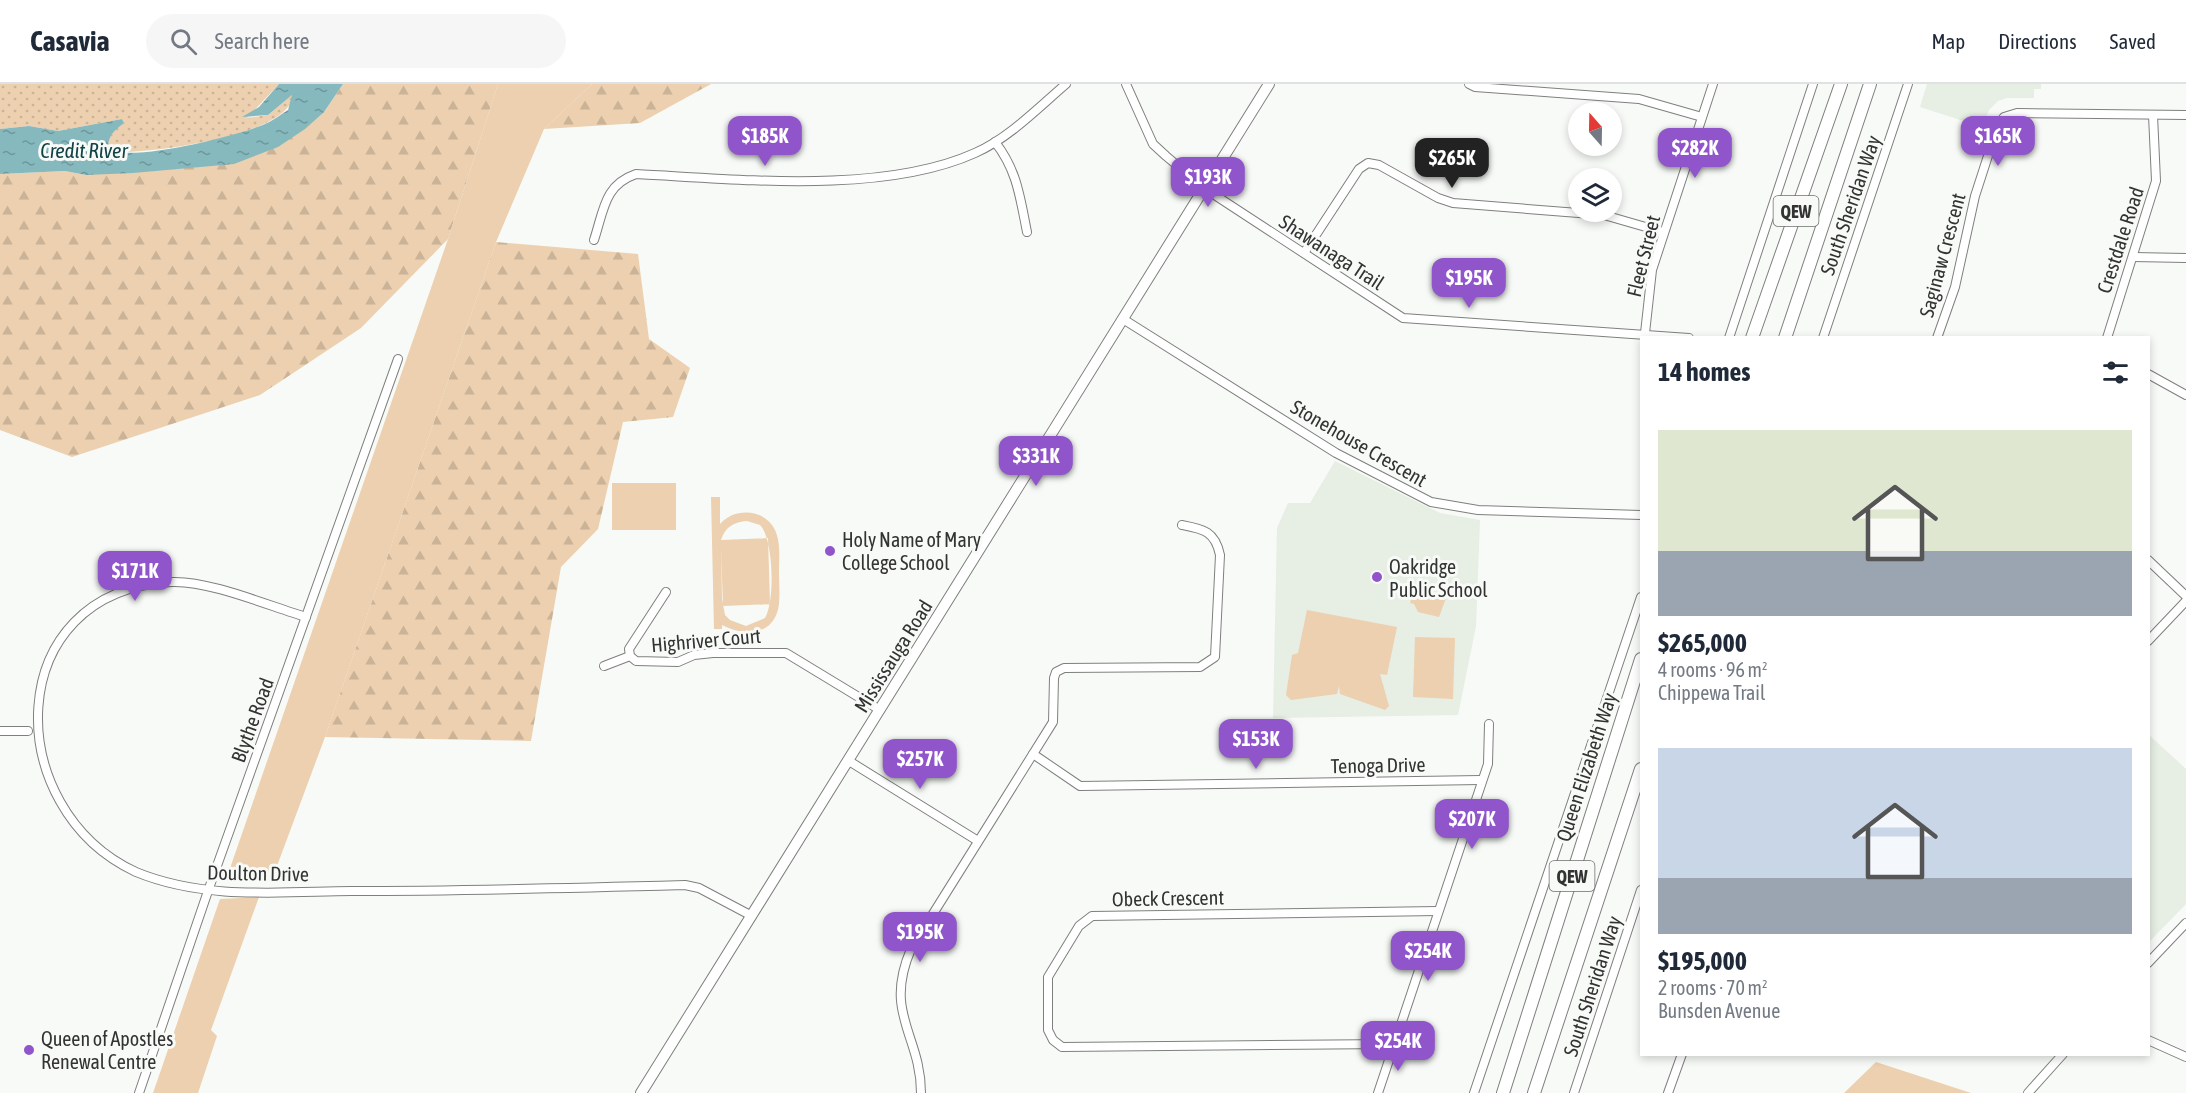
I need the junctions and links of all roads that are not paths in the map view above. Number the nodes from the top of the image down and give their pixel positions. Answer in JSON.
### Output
{"nodes":[{"id":1,"x":1066,"y":84,"type":"edge"},
{"id":2,"x":1126,"y":84,"type":"edge"},
{"id":3,"x":1269,"y":84,"type":"edge"},
{"id":4,"x":1469,"y":84,"type":"edge"},
{"id":5,"x":1713,"y":84,"type":"edge"},
{"id":6,"x":1813,"y":84,"type":"edge"},
{"id":7,"x":1841,"y":84,"type":"edge"},
{"id":8,"x":1869,"y":84,"type":"edge"},
{"id":9,"x":1908,"y":84,"type":"edge"},
{"id":10,"x":2153,"y":115,"type":"junction"},
{"id":11,"x":2186,"y":115,"type":"edge"},
{"id":12,"x":1701,"y":117,"type":"junction"},
{"id":13,"x":994,"y":142,"type":"junction"},
{"id":14,"x":1204,"y":188,"type":"junction"},
{"id":15,"x":1027,"y":232,"type":"dead end"},
{"id":16,"x":1663,"y":232,"type":"junction"},
{"id":17,"x":594,"y":240,"type":"dead end"},
{"id":18,"x":1304,"y":253,"type":"junction"},
{"id":19,"x":2133,"y":257,"type":"junction"},
{"id":20,"x":2186,"y":258,"type":"edge"},
{"id":21,"x":1123,"y":319,"type":"junction"},
{"id":22,"x":1645,"y":333,"type":"junction"},
{"id":23,"x":1671,"y":336,"type":"edge"},
{"id":24,"x":1730,"y":336,"type":"edge"},
{"id":25,"x":1753,"y":336,"type":"edge"},
{"id":26,"x":1786,"y":336,"type":"edge"},
{"id":27,"x":1824,"y":336,"type":"edge"},
{"id":28,"x":1938,"y":336,"type":"edge"},
{"id":29,"x":2107,"y":336,"type":"edge"},
{"id":30,"x":398,"y":359,"type":"dead end"},
{"id":31,"x":2150,"y":375,"type":"edge"},
{"id":32,"x":2186,"y":394,"type":"edge"},
{"id":33,"x":1640,"y":515,"type":"edge"},
{"id":34,"x":1182,"y":525,"type":"dead end"},
{"id":35,"x":2150,"y":562,"type":"edge"},
{"id":36,"x":666,"y":592,"type":"dead end"},
{"id":37,"x":2186,"y":596,"type":"edge"},
{"id":38,"x":1640,"y":600,"type":"edge"},
{"id":39,"x":2186,"y":601,"type":"edge"},
{"id":40,"x":306,"y":617,"type":"junction"},
{"id":41,"x":2150,"y":639,"type":"edge"},
{"id":42,"x":630,"y":656,"type":"junction"},
{"id":43,"x":1640,"y":661,"type":"edge"},
{"id":44,"x":604,"y":666,"type":"dead end"},
{"id":45,"x":880,"y":710,"type":"junction"},
{"id":46,"x":29,"y":722,"type":"junction"},
{"id":47,"x":1490,"y":724,"type":"dead end"},
{"id":48,"x":0,"y":731,"type":"edge"},
{"id":49,"x":29,"y":741,"type":"dead end"},
{"id":50,"x":1033,"y":754,"type":"junction"},
{"id":51,"x":849,"y":761,"type":"junction"},
{"id":52,"x":1640,"y":772,"type":"edge"},
{"id":53,"x":1481,"y":780,"type":"junction"},
{"id":54,"x":48,"y":799,"type":"dead end"},
{"id":55,"x":978,"y":841,"type":"junction"},
{"id":56,"x":208,"y":891,"type":"junction"},
{"id":57,"x":1640,"y":893,"type":"edge"},
{"id":58,"x":1438,"y":911,"type":"junction"},
{"id":59,"x":752,"y":916,"type":"junction"},
{"id":60,"x":2186,"y":923,"type":"edge"},
{"id":61,"x":2150,"y":961,"type":"edge"},
{"id":62,"x":2150,"y":1041,"type":"edge"},
{"id":63,"x":1392,"y":1044,"type":"junction"},
{"id":64,"x":1681,"y":1056,"type":"edge"},
{"id":65,"x":2061,"y":1056,"type":"edge"},
{"id":66,"x":2186,"y":1057,"type":"edge"},
{"id":67,"x":140,"y":1093,"type":"edge"},
{"id":68,"x":642,"y":1093,"type":"edge"},
{"id":69,"x":921,"y":1093,"type":"edge"},
{"id":70,"x":1378,"y":1093,"type":"edge"},
{"id":71,"x":1474,"y":1093,"type":"edge"},
{"id":72,"x":1503,"y":1093,"type":"edge"},
{"id":73,"x":1534,"y":1093,"type":"edge"},
{"id":74,"x":1574,"y":1093,"type":"edge"},
{"id":75,"x":1668,"y":1093,"type":"edge"},
{"id":76,"x":2028,"y":1093,"type":"edge"}],
"edges":[{"from":1,"to":13,"type":"street"},
{"from":2,"to":14,"type":"street","name":"Shawanaga Trail"},
{"from":3,"to":14,"type":"main road","name":"Mississauga Road"},
{"from":4,"to":12,"type":"street"},
{"from":5,"to":12,"type":"street","name":"Fleet Street"},
{"from":6,"to":24,"type":"street"},
{"from":7,"to":25,"type":"highway","number":"QEW"},
{"from":8,"to":26,"type":"highway","number":"QEW"},
{"from":9,"to":27,"type":"street","name":"South Sheridan Way"},
{"from":10,"to":11,"type":"street","name":"Saginaw Crescent"},
{"from":10,"to":19,"type":"street","name":"Crestdale Road"},
{"from":10,"to":28,"type":"street","name":"Saginaw Crescent"},
{"from":12,"to":16,"type":"street","name":"Fleet Street"},
{"from":13,"to":15,"type":"street"},
{"from":13,"to":17,"type":"street"},
{"from":14,"to":18,"type":"street","name":"Shawanaga Trail"},
{"from":14,"to":21,"type":"main road","name":"Mississauga Road"},
{"from":16,"to":18,"type":"street"},
{"from":16,"to":22,"type":"street","name":"Fleet Street"},
{"from":18,"to":22,"type":"street","name":"Shawanaga Trail"},
{"from":19,"to":20,"type":"street"},
{"from":19,"to":29,"type":"street","name":"Crestdale Road"},
{"from":21,"to":33,"type":"street","name":"Stonehouse Crescent"},
{"from":21,"to":45,"type":"main road","name":"Mississauga Road"},
{"from":22,"to":23,"type":"street","name":"Shawanaga Trail"},
{"from":30,"to":40,"type":"street","name":"Blythe Road"},
{"from":31,"to":32,"type":"street"},
{"from":34,"to":50,"type":"street"},
{"from":35,"to":37,"type":"street"},
{"from":36,"to":42,"type":"street","name":"Highriver Court"},
{"from":38,"to":71,"type":"street"},
{"from":39,"to":41,"type":"street"},
{"from":40,"to":46,"type":"street"},
{"from":40,"to":56,"type":"street","name":"Blythe Road"},
{"from":42,"to":44,"type":"street"},
{"from":42,"to":45,"type":"street","name":"Highriver Court"},
{"from":43,"to":72,"type":"highway","name":"Queen Elizabeth Way","number":"QEW"},
{"from":45,"to":51,"type":"main road","name":"Mississauga Road"},
{"from":46,"to":48,"type":"street"},
{"from":46,"to":49,"type":"street"},
{"from":47,"to":53,"type":"street"},
{"from":50,"to":53,"type":"street","name":"Tenoga Drive"},
{"from":50,"to":55,"type":"street"},
{"from":51,"to":55,"type":"street"},
{"from":51,"to":59,"type":"main road","name":"Mississauga Road"},
{"from":52,"to":73,"type":"highway","number":"QEW"},
{"from":53,"to":58,"type":"street"},
{"from":54,"to":56,"type":"street","name":"Doulton Drive"},
{"from":55,"to":69,"type":"street"},
{"from":56,"to":59,"type":"street","name":"Doulton Drive"},
{"from":56,"to":67,"type":"street","name":"Blythe Road"},
{"from":57,"to":74,"type":"street","name":"South Sheridan Way"},
{"from":58,"to":63,"type":"street"},
{"from":58,"to":63,"type":"street","name":"Obeck Crescent"},
{"from":59,"to":68,"type":"main road","name":"Mississauga Road"},
{"from":60,"to":61,"type":"street"},
{"from":62,"to":66,"type":"street"},
{"from":63,"to":70,"type":"street"},
{"from":64,"to":75,"type":"street"},
{"from":65,"to":76,"type":"street"}]}
